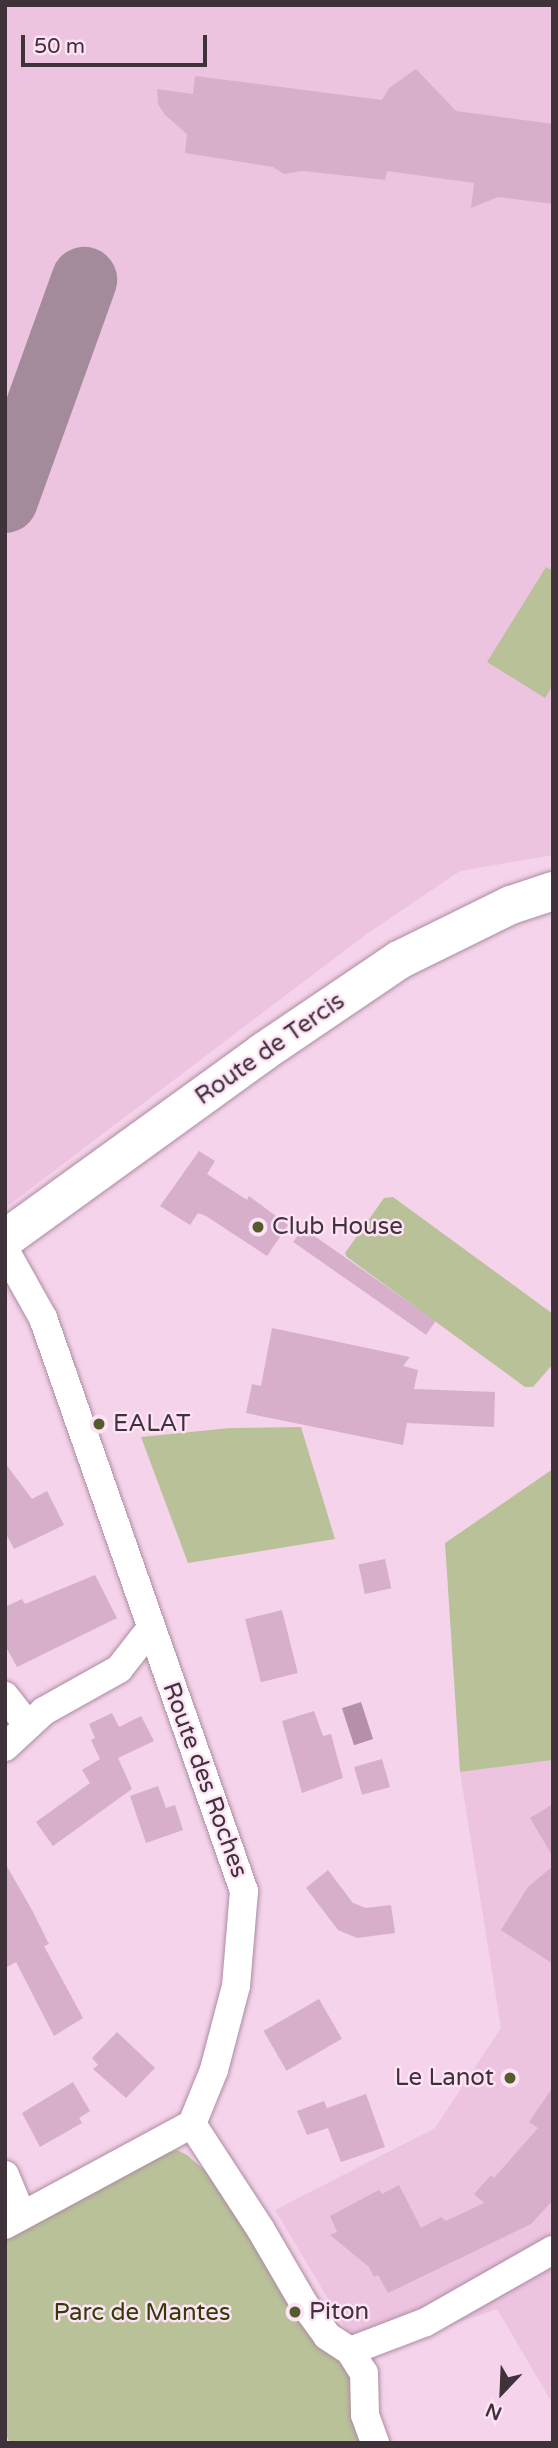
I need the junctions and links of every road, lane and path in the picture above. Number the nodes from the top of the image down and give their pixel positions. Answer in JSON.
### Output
{"nodes":[{"id":1,"x":553,"y":891,"type":"edge"},
{"id":2,"x":5,"y":1239,"type":"edge"},
{"id":3,"x":5,"y":1250,"type":"edge"},
{"id":4,"x":151,"y":1628,"type":"junction"},
{"id":5,"x":5,"y":1696,"type":"edge"},
{"id":6,"x":28,"y":1725,"type":"junction"},
{"id":7,"x":5,"y":1747,"type":"edge"},
{"id":8,"x":192,"y":2124,"type":"junction"},
{"id":9,"x":5,"y":2175,"type":"edge"},
{"id":10,"x":13,"y":2220,"type":"edge"},
{"id":11,"x":553,"y":2250,"type":"edge"},
{"id":12,"x":350,"y":2351,"type":"junction"},
{"id":13,"x":375,"y":2443,"type":"edge"}],
"edges":[{"from":1,"to":2,"type":"main road","name":"Route de Tercis"},
{"from":3,"to":4,"type":"street","name":"Route des Roches"},
{"from":4,"to":6,"type":"street"},
{"from":4,"to":8,"type":"street","name":"Route des Roches"},
{"from":5,"to":6,"type":"street"},
{"from":6,"to":7,"type":"street"},
{"from":8,"to":10,"type":"street"},
{"from":8,"to":12,"type":"street"},
{"from":9,"to":10,"type":"street"},
{"from":11,"to":12,"type":"street"},
{"from":12,"to":13,"type":"street"}]}
